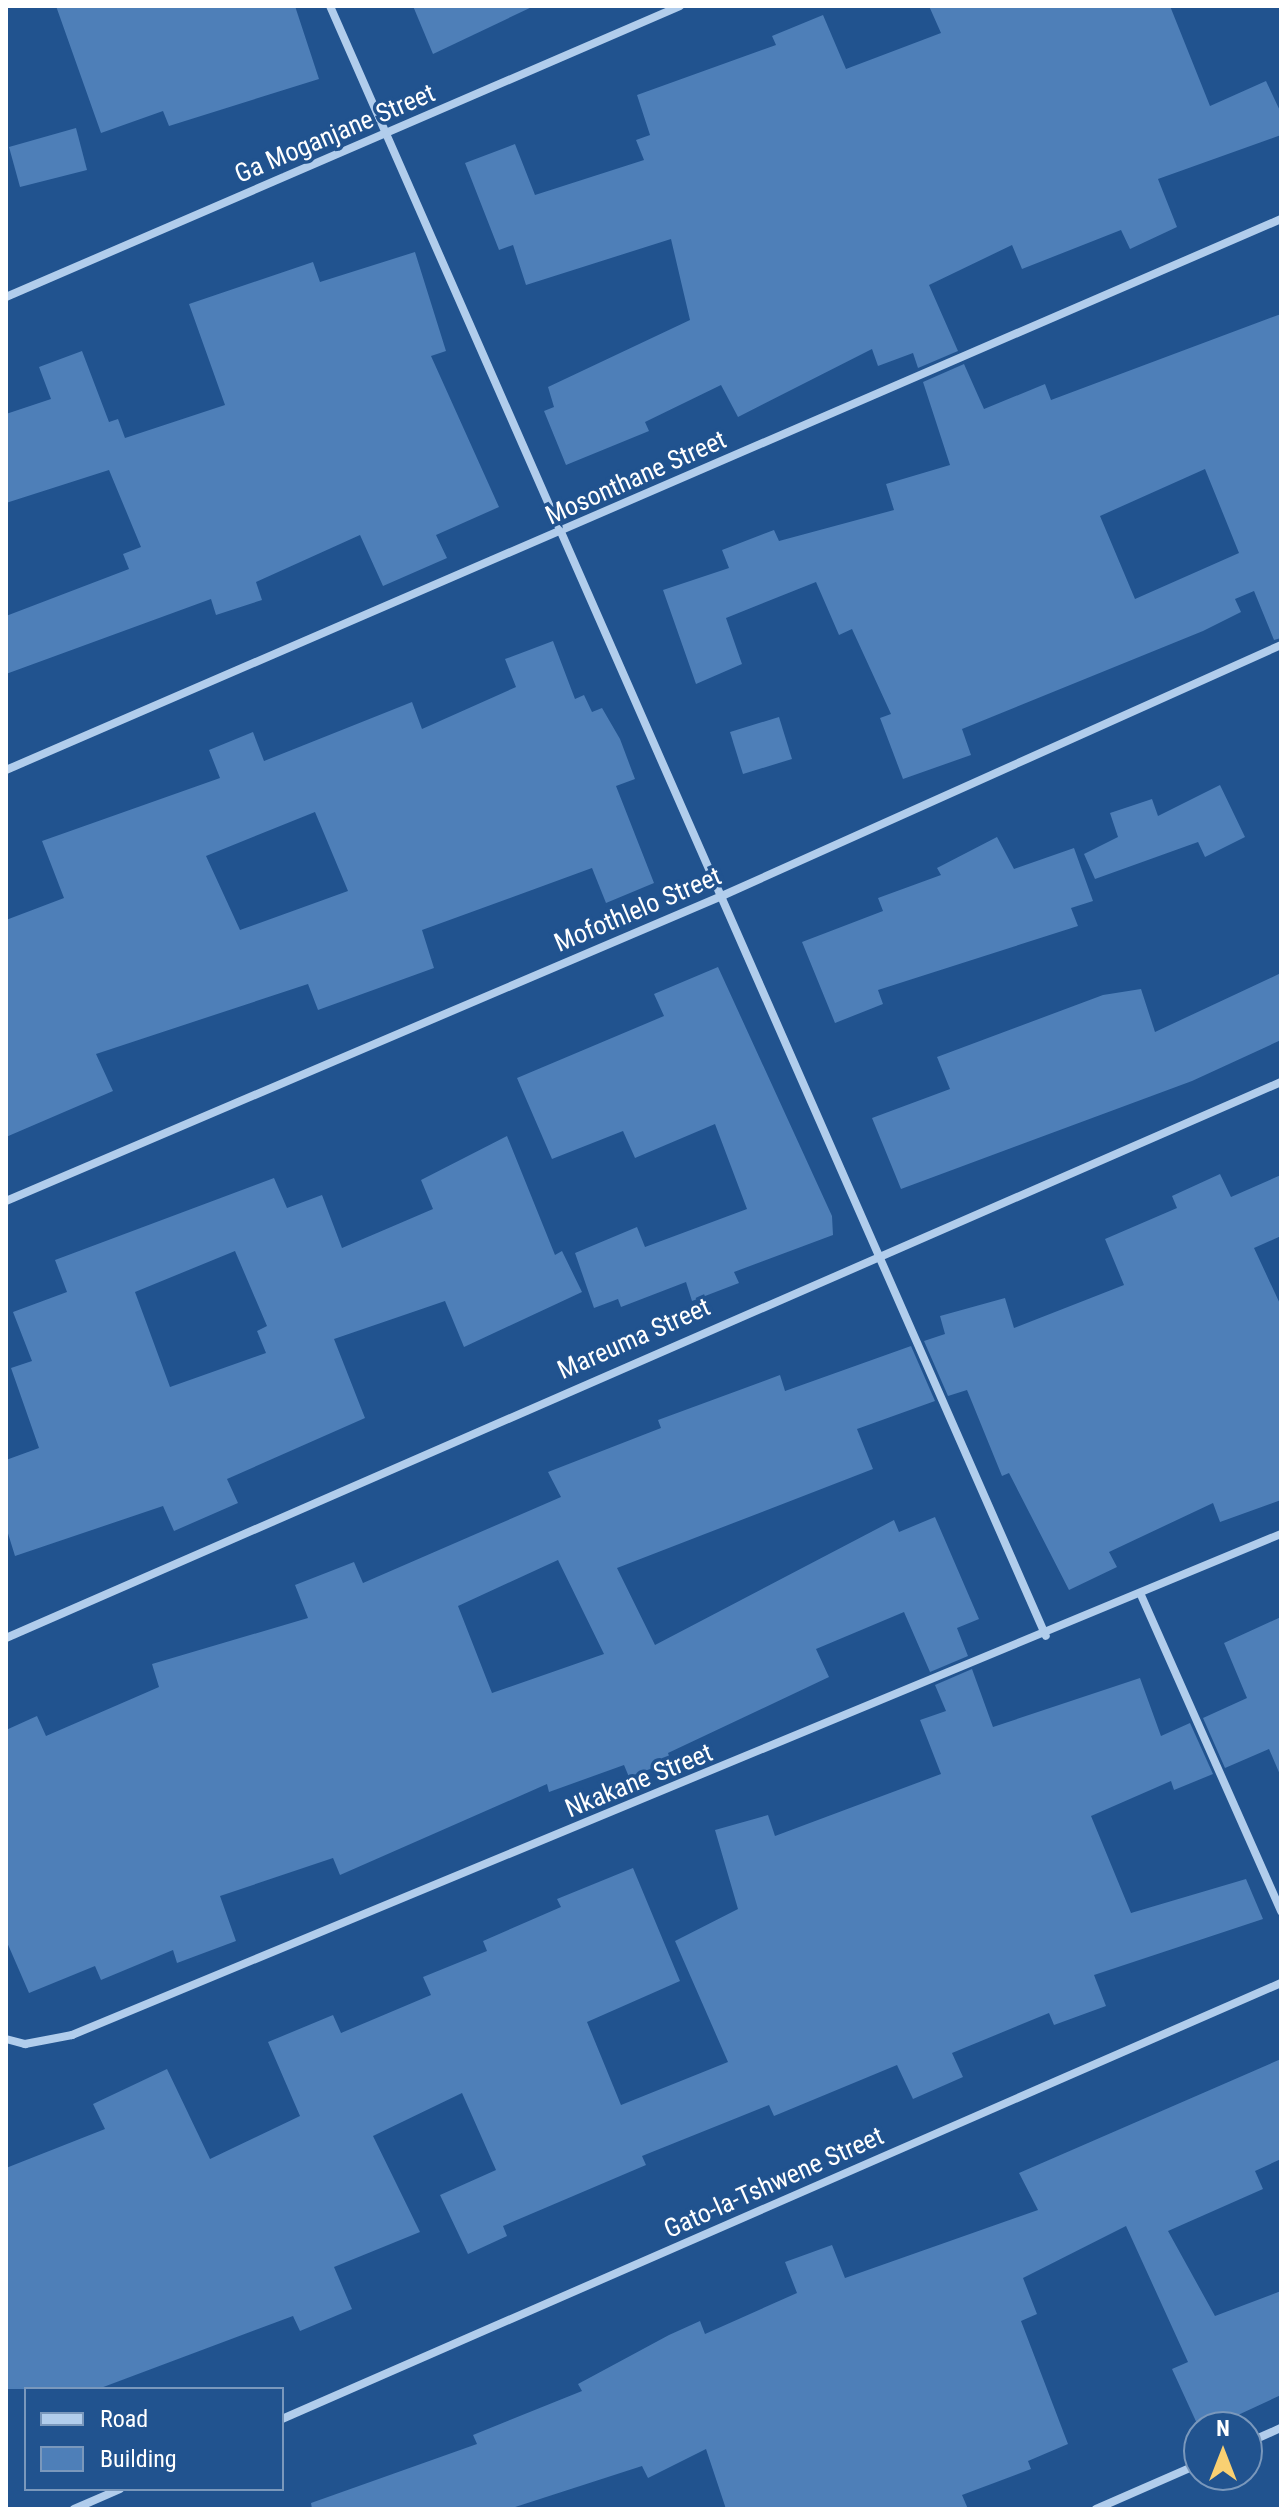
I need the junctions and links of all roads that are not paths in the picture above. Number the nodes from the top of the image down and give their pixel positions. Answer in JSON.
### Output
{"nodes":[{"id":1,"x":330,"y":6,"type":"edge"},
{"id":2,"x":680,"y":6,"type":"edge"},
{"id":3,"x":388,"y":133,"type":"junction"},
{"id":4,"x":1281,"y":219,"type":"edge"},
{"id":5,"x":6,"y":297,"type":"edge"},
{"id":6,"x":557,"y":534,"type":"junction"},
{"id":7,"x":1281,"y":645,"type":"edge"},
{"id":8,"x":6,"y":770,"type":"edge"},
{"id":9,"x":724,"y":895,"type":"junction"},
{"id":10,"x":1281,"y":1082,"type":"edge"},
{"id":11,"x":6,"y":1201,"type":"edge"},
{"id":12,"x":875,"y":1255,"type":"junction"},
{"id":13,"x":1281,"y":1534,"type":"edge"},
{"id":14,"x":1141,"y":1595,"type":"junction"},
{"id":15,"x":1046,"y":1636,"type":"junction"},
{"id":16,"x":6,"y":1638,"type":"edge"},
{"id":17,"x":1281,"y":1911,"type":"edge"},
{"id":18,"x":1281,"y":1983,"type":"edge"},
{"id":19,"x":6,"y":2039,"type":"edge"},
{"id":20,"x":284,"y":2418,"type":"edge"},
{"id":21,"x":1183,"y":2471,"type":"edge"},
{"id":22,"x":115,"y":2491,"type":"edge"},
{"id":23,"x":74,"y":2509,"type":"edge"},
{"id":24,"x":1096,"y":2509,"type":"edge"}],
"edges":[{"from":1,"to":3,"type":"street"},
{"from":2,"to":3,"type":"street","name":"Ga Moganjane Street"},
{"from":3,"to":5,"type":"street","name":"Ga Moganjane Street"},
{"from":3,"to":6,"type":"street"},
{"from":4,"to":6,"type":"street","name":"Mosonthane Street"},
{"from":6,"to":8,"type":"street","name":"Mosonthane Street"},
{"from":6,"to":9,"type":"street"},
{"from":7,"to":9,"type":"street","name":"Mofothlelo Street"},
{"from":9,"to":11,"type":"street","name":"Mofothlelo Street"},
{"from":9,"to":12,"type":"street"},
{"from":10,"to":12,"type":"street","name":"Mareuma Street"},
{"from":12,"to":15,"type":"street"},
{"from":12,"to":16,"type":"street","name":"Mareuma Street"},
{"from":13,"to":14,"type":"street","name":"Nkakane Street"},
{"from":14,"to":15,"type":"street","name":"Nkakane Street"},
{"from":14,"to":17,"type":"street"},
{"from":15,"to":19,"type":"street","name":"Nkakane Street"},
{"from":18,"to":20,"type":"street","name":"Gato-la-Tshwene Street"},
{"from":21,"to":24,"type":"street"},
{"from":22,"to":23,"type":"street"}]}
